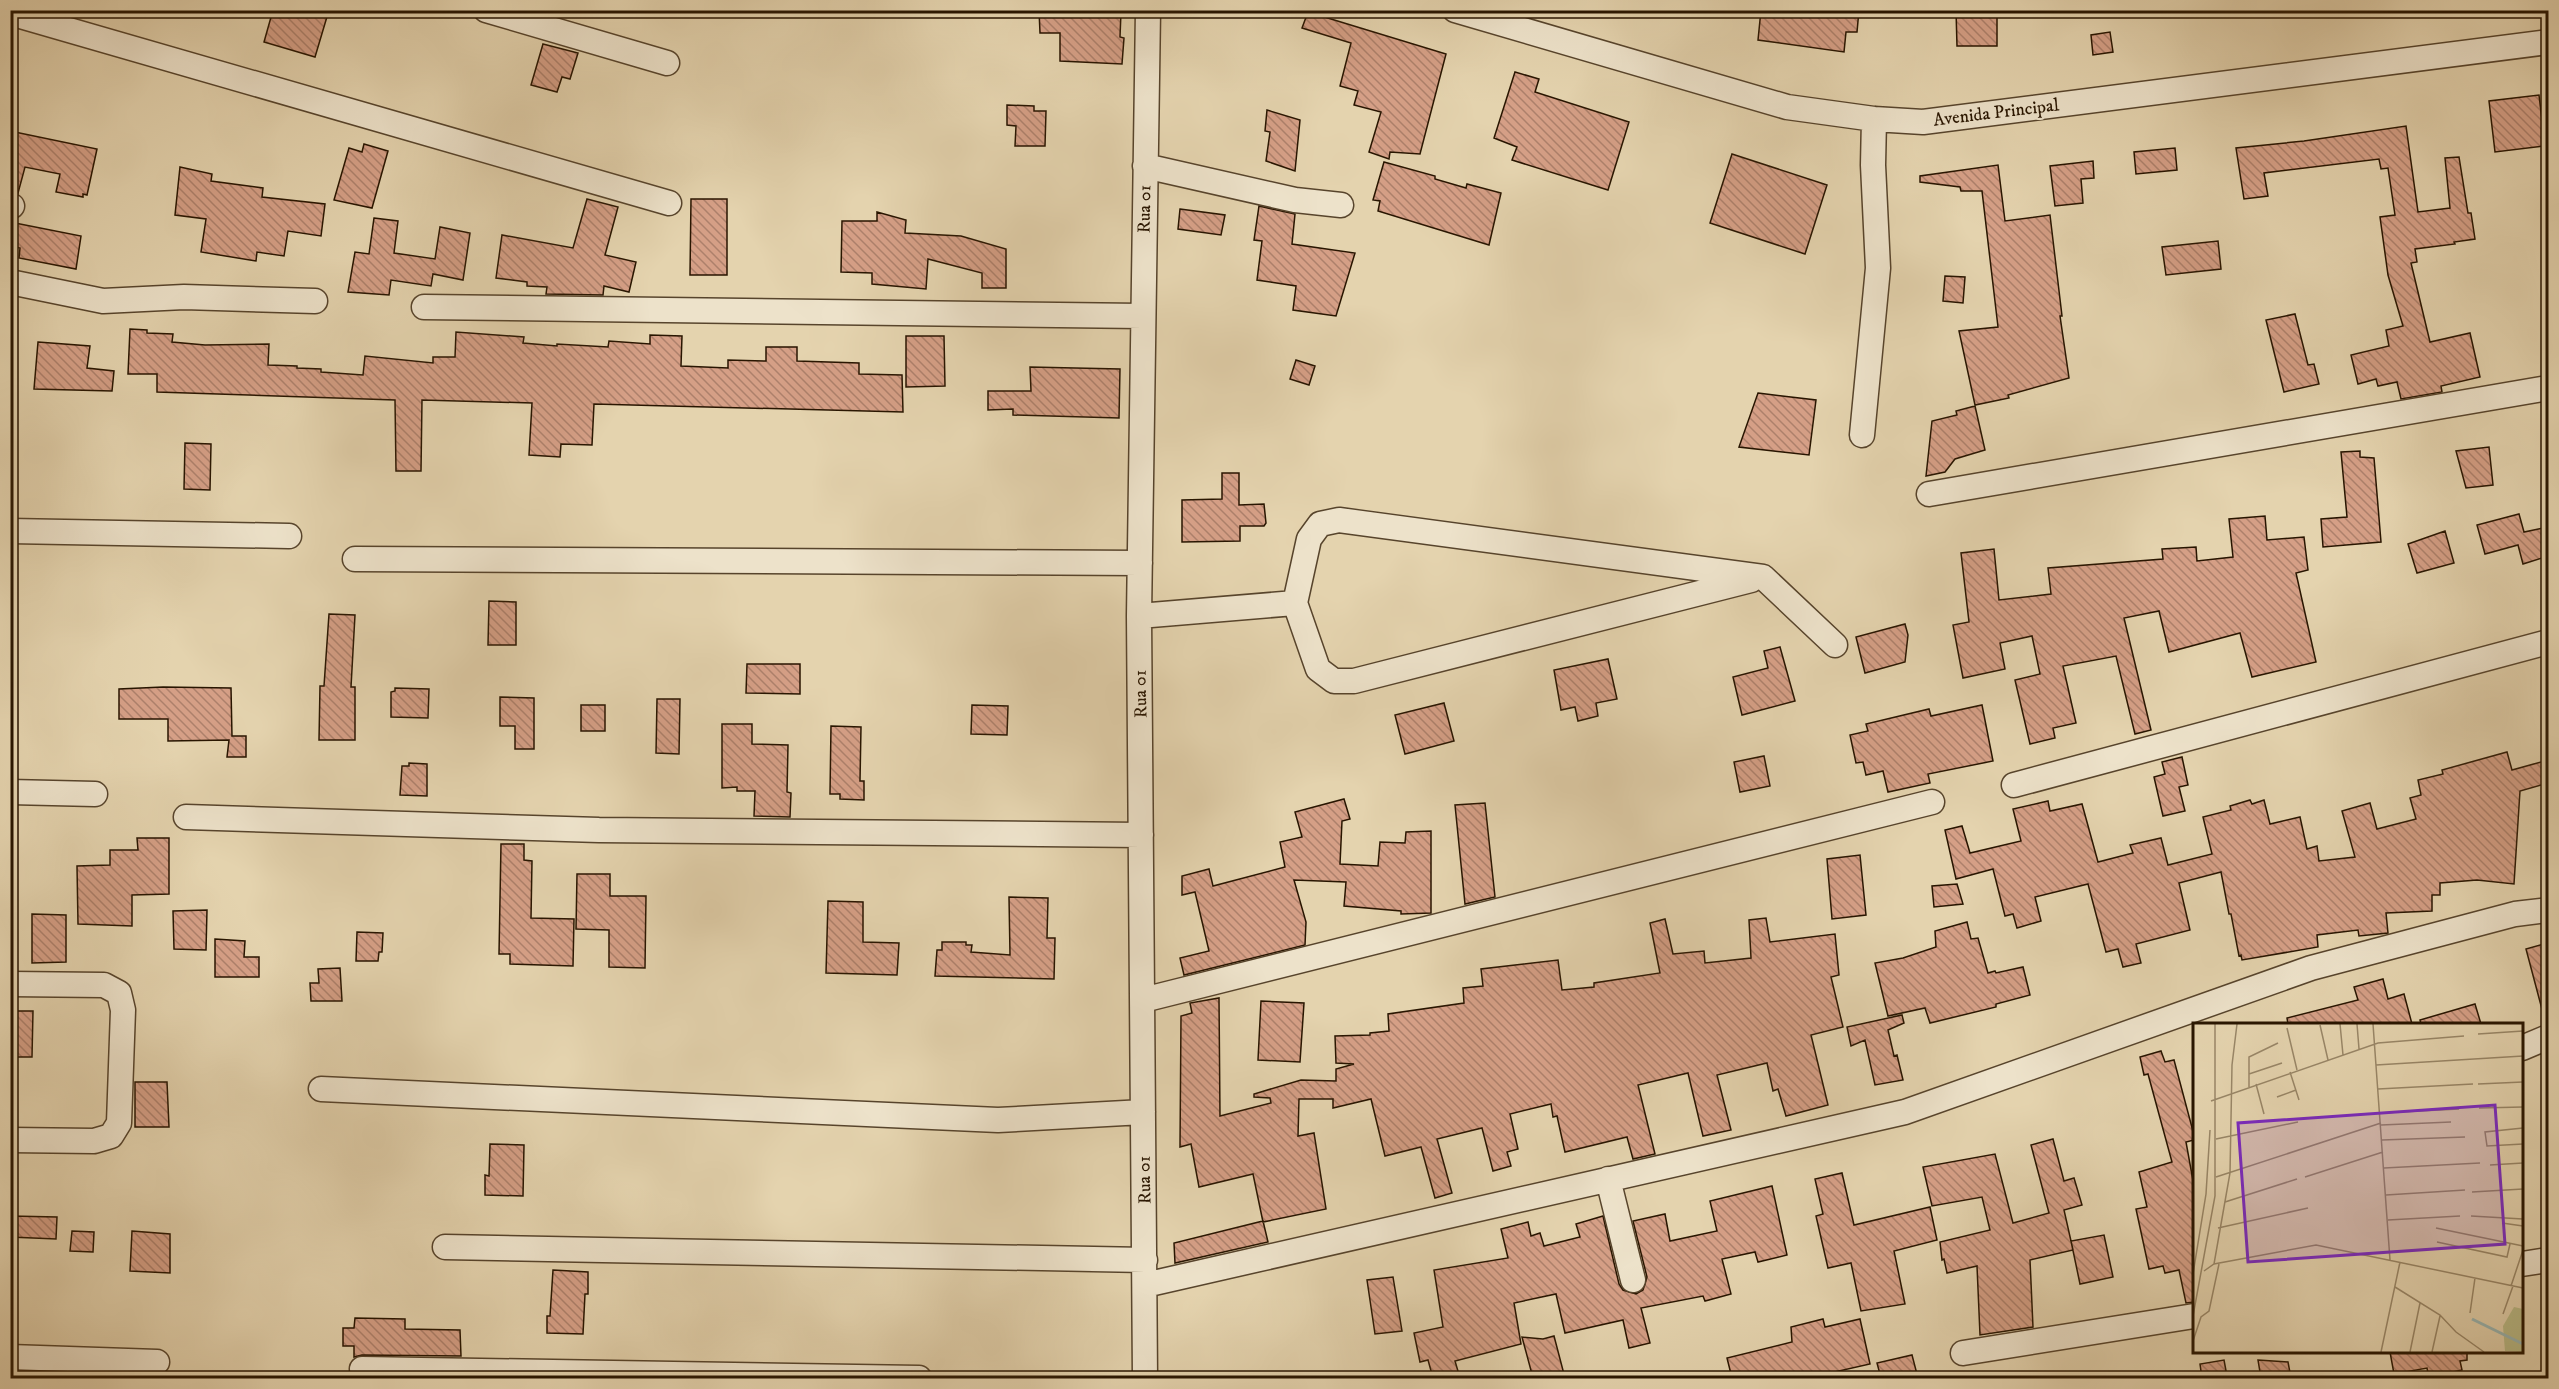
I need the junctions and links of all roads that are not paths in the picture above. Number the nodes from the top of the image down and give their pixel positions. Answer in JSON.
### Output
{"nodes":[{"id":1,"x":486,"y":10,"type":"edge"},
{"id":2,"x":1148,"y":10,"type":"edge"},
{"id":3,"x":1455,"y":10,"type":"edge"},
{"id":4,"x":10,"y":13,"type":"edge"},
{"id":5,"x":2548,"y":42,"type":"edge"},
{"id":6,"x":667,"y":63,"type":"dead end"},
{"id":7,"x":1874,"y":119,"type":"junction"},
{"id":8,"x":1145,"y":166,"type":"junction"},
{"id":9,"x":669,"y":203,"type":"dead end"},
{"id":10,"x":1341,"y":205,"type":"dead end"},
{"id":11,"x":10,"y":282,"type":"edge"},
{"id":12,"x":315,"y":300,"type":"dead end"},
{"id":13,"x":424,"y":307,"type":"dead end"},
{"id":14,"x":1142,"y":316,"type":"junction"},
{"id":15,"x":2548,"y":388,"type":"edge"},
{"id":16,"x":1862,"y":435,"type":"dead end"},
{"id":17,"x":1929,"y":494,"type":"dead end"},
{"id":18,"x":10,"y":531,"type":"edge"},
{"id":19,"x":289,"y":536,"type":"dead end"},
{"id":20,"x":355,"y":559,"type":"dead end"},
{"id":21,"x":1140,"y":563,"type":"junction"},
{"id":22,"x":1763,"y":577,"type":"junction"},
{"id":23,"x":1295,"y":603,"type":"junction"},
{"id":24,"x":1139,"y":616,"type":"junction"},
{"id":25,"x":2548,"y":642,"type":"edge"},
{"id":26,"x":1835,"y":645,"type":"dead end"},
{"id":27,"x":2014,"y":785,"type":"dead end"},
{"id":28,"x":10,"y":792,"type":"edge"},
{"id":29,"x":95,"y":794,"type":"dead end"},
{"id":30,"x":1932,"y":802,"type":"dead end"},
{"id":31,"x":186,"y":818,"type":"dead end"},
{"id":32,"x":1141,"y":835,"type":"junction"},
{"id":33,"x":2548,"y":910,"type":"edge"},
{"id":34,"x":10,"y":984,"type":"edge"},
{"id":35,"x":1143,"y":1000,"type":"junction"},
{"id":36,"x":2548,"y":1037,"type":"edge"},
{"id":37,"x":2523,"y":1048,"type":"edge"},
{"id":38,"x":321,"y":1089,"type":"dead end"},
{"id":39,"x":1143,"y":1112,"type":"junction"},
{"id":40,"x":10,"y":1140,"type":"edge"},
{"id":41,"x":1608,"y":1179,"type":"junction"},
{"id":42,"x":445,"y":1247,"type":"dead end"},
{"id":43,"x":1144,"y":1260,"type":"junction"},
{"id":44,"x":2548,"y":1260,"type":"edge"},
{"id":45,"x":2523,"y":1264,"type":"edge"},
{"id":46,"x":1634,"y":1280,"type":"dead end"},
{"id":47,"x":1144,"y":1285,"type":"junction"},
{"id":48,"x":2193,"y":1316,"type":"edge"},
{"id":49,"x":1963,"y":1353,"type":"dead end"},
{"id":50,"x":10,"y":1357,"type":"edge"},
{"id":51,"x":157,"y":1362,"type":"dead end"},
{"id":52,"x":362,"y":1369,"type":"dead end"},
{"id":53,"x":919,"y":1378,"type":"edge"},
{"id":54,"x":1145,"y":1378,"type":"edge"}],
"edges":[{"from":1,"to":6,"type":"street"},
{"from":2,"to":8,"type":"street","name":"Rua 01"},
{"from":3,"to":7,"type":"street","name":"Avenida Principal"},
{"from":4,"to":9,"type":"street"},
{"from":5,"to":7,"type":"street","name":"Avenida Principal"},
{"from":7,"to":16,"type":"street"},
{"from":8,"to":10,"type":"street"},
{"from":8,"to":14,"type":"street","name":"Rua 01"},
{"from":11,"to":12,"type":"street"},
{"from":13,"to":14,"type":"street"},
{"from":14,"to":21,"type":"street","name":"Rua 01"},
{"from":15,"to":17,"type":"street"},
{"from":18,"to":19,"type":"street"},
{"from":20,"to":21,"type":"street"},
{"from":21,"to":24,"type":"street","name":"Rua 01"},
{"from":22,"to":23,"type":"street"},
{"from":22,"to":23,"type":"street"},
{"from":22,"to":26,"type":"street"},
{"from":23,"to":24,"type":"street"},
{"from":24,"to":32,"type":"street","name":"Rua 01"},
{"from":25,"to":27,"type":"street"},
{"from":28,"to":29,"type":"street"},
{"from":30,"to":35,"type":"street"},
{"from":31,"to":32,"type":"street"},
{"from":32,"to":35,"type":"street","name":"Rua 01"},
{"from":33,"to":41,"type":"street"},
{"from":34,"to":40,"type":"street"},
{"from":35,"to":39,"type":"street","name":"Rua 01"},
{"from":36,"to":37,"type":"street"},
{"from":38,"to":39,"type":"street"},
{"from":39,"to":43,"type":"street","name":"Rua 01"},
{"from":41,"to":46,"type":"street"},
{"from":41,"to":47,"type":"street"},
{"from":42,"to":43,"type":"street"},
{"from":43,"to":47,"type":"street","name":"Rua 01"},
{"from":44,"to":45,"type":"street"},
{"from":47,"to":54,"type":"street","name":"Rua 01"},
{"from":48,"to":49,"type":"street"},
{"from":50,"to":51,"type":"street"},
{"from":52,"to":53,"type":"street"}]}
